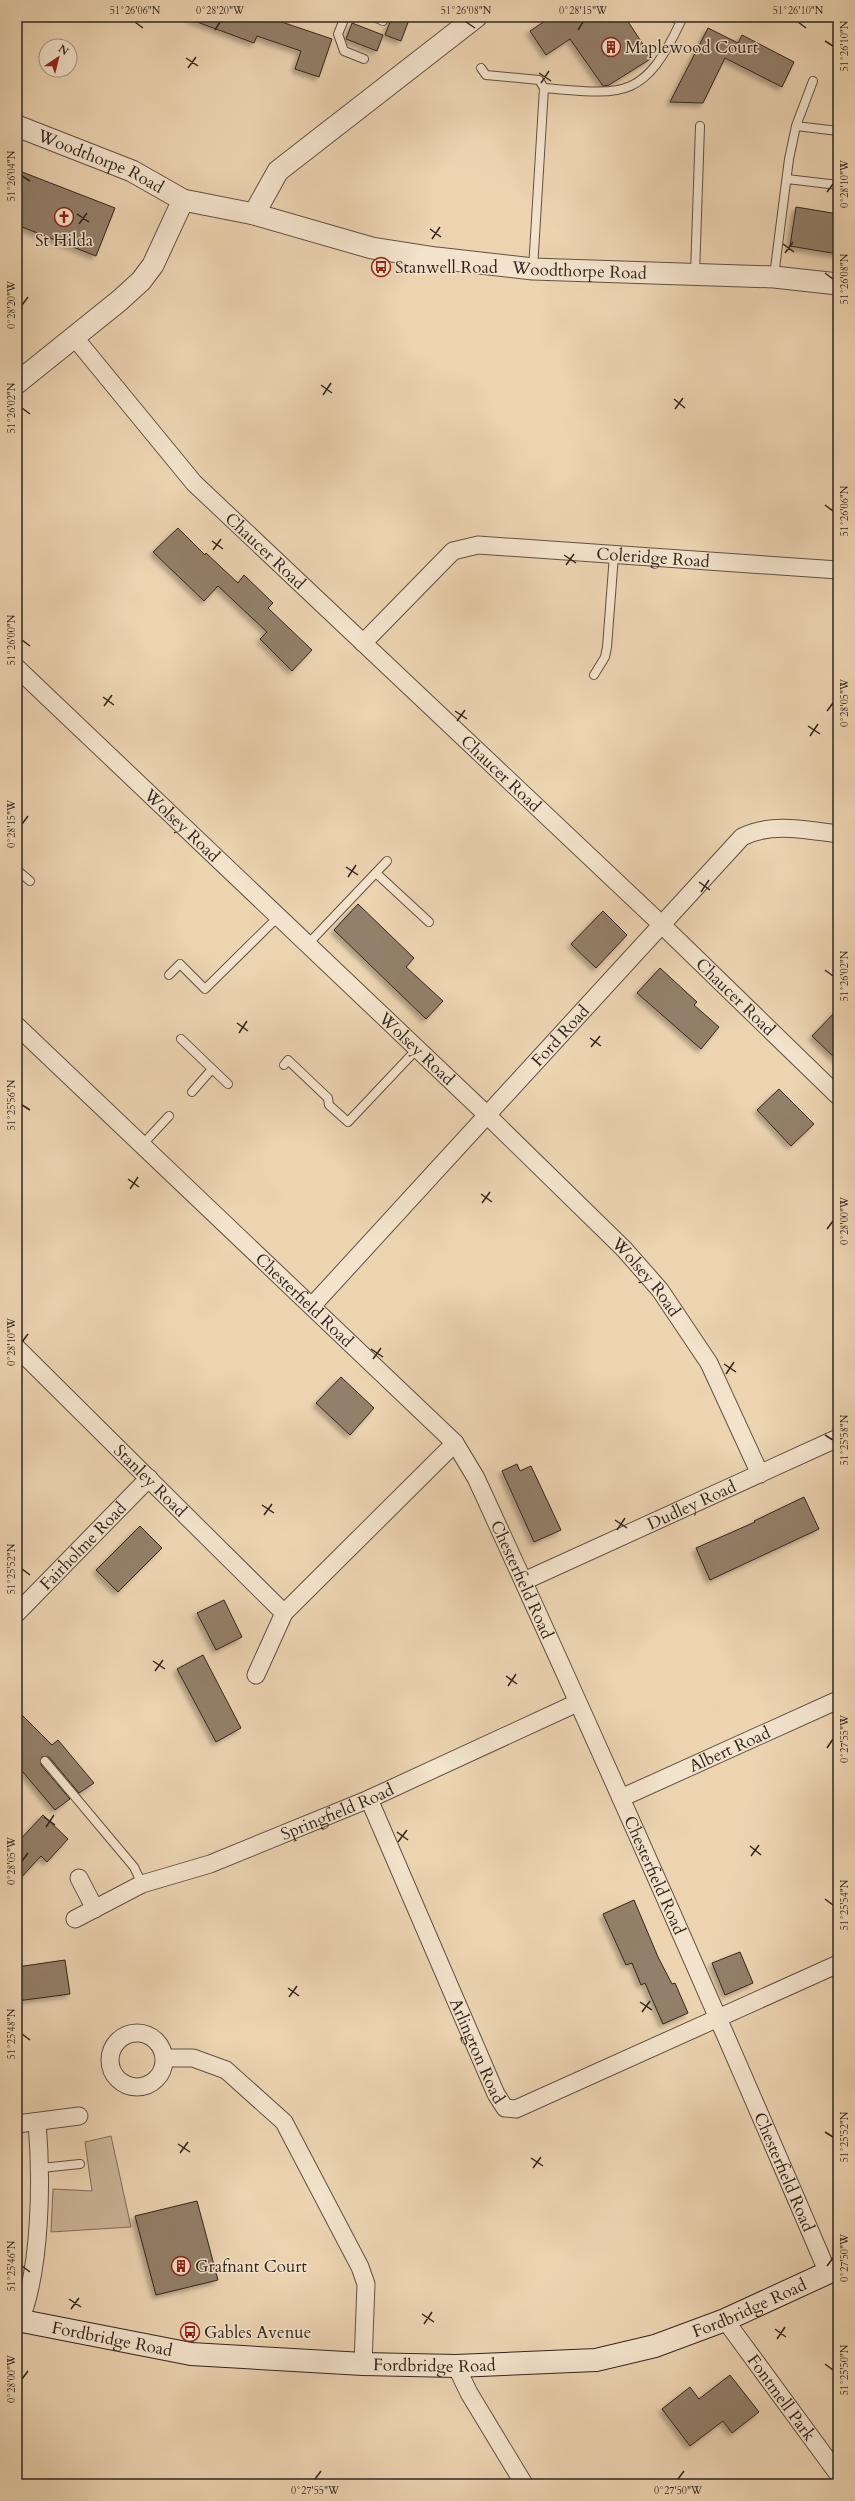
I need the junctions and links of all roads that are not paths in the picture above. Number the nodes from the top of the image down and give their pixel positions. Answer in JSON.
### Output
{"nodes":[{"id":1,"x":345,"y":17,"type":"edge"},
{"id":2,"x":374,"y":17,"type":"edge"},
{"id":3,"x":476,"y":17,"type":"edge"},
{"id":4,"x":672,"y":17,"type":"edge"},
{"id":5,"x":383,"y":21,"type":"dead end"},
{"id":6,"x":364,"y":60,"type":"dead end"},
{"id":7,"x":481,"y":68,"type":"dead end"},
{"id":8,"x":813,"y":81,"type":"dead end"},
{"id":9,"x":544,"y":88,"type":"junction"},
{"id":10,"x":17,"y":126,"type":"edge"},
{"id":11,"x":700,"y":126,"type":"dead end"},
{"id":12,"x":796,"y":126,"type":"junction"},
{"id":13,"x":838,"y":132,"type":"edge"},
{"id":14,"x":787,"y":179,"type":"junction"},
{"id":15,"x":838,"y":185,"type":"edge"},
{"id":16,"x":183,"y":200,"type":"junction"},
{"id":17,"x":254,"y":214,"type":"junction"},
{"id":18,"x":533,"y":269,"type":"junction"},
{"id":19,"x":695,"y":274,"type":"junction"},
{"id":20,"x":774,"y":277,"type":"junction"},
{"id":21,"x":838,"y":284,"type":"edge"},
{"id":22,"x":74,"y":338,"type":"junction"},
{"id":23,"x":17,"y":383,"type":"edge"},
{"id":24,"x":614,"y":555,"type":"junction"},
{"id":25,"x":838,"y":570,"type":"edge"},
{"id":26,"x":363,"y":643,"type":"junction"},
{"id":27,"x":17,"y":668,"type":"edge"},
{"id":28,"x":594,"y":676,"type":"dead end"},
{"id":29,"x":838,"y":834,"type":"edge"},
{"id":30,"x":387,"y":861,"type":"dead end"},
{"id":31,"x":18,"y":873,"type":"edge"},
{"id":32,"x":376,"y":873,"type":"junction"},
{"id":33,"x":30,"y":881,"type":"dead end"},
{"id":34,"x":278,"y":917,"type":"junction"},
{"id":35,"x":428,"y":922,"type":"dead end"},
{"id":36,"x":662,"y":924,"type":"junction"},
{"id":37,"x":307,"y":945,"type":"junction"},
{"id":38,"x":168,"y":975,"type":"dead end"},
{"id":39,"x":17,"y":1026,"type":"edge"},
{"id":40,"x":181,"y":1039,"type":"dead end"},
{"id":41,"x":417,"y":1049,"type":"junction"},
{"id":42,"x":284,"y":1065,"type":"dead end"},
{"id":43,"x":212,"y":1069,"type":"junction"},
{"id":44,"x":228,"y":1084,"type":"dead end"},
{"id":45,"x":192,"y":1092,"type":"dead end"},
{"id":46,"x":838,"y":1096,"type":"edge"},
{"id":47,"x":487,"y":1115,"type":"junction"},
{"id":48,"x":169,"y":1116,"type":"dead end"},
{"id":49,"x":142,"y":1145,"type":"junction"},
{"id":50,"x":312,"y":1306,"type":"junction"},
{"id":51,"x":17,"y":1348,"type":"edge"},
{"id":52,"x":838,"y":1438,"type":"edge"},
{"id":53,"x":455,"y":1443,"type":"junction"},
{"id":54,"x":760,"y":1474,"type":"junction"},
{"id":55,"x":149,"y":1478,"type":"junction"},
{"id":56,"x":524,"y":1581,"type":"junction"},
{"id":57,"x":17,"y":1613,"type":"edge"},
{"id":58,"x":284,"y":1613,"type":"junction"},
{"id":59,"x":256,"y":1675,"type":"dead end"},
{"id":60,"x":838,"y":1700,"type":"edge"},
{"id":61,"x":577,"y":1703,"type":"junction"},
{"id":62,"x":44,"y":1761,"type":"dead end"},
{"id":63,"x":622,"y":1798,"type":"junction"},
{"id":64,"x":369,"y":1799,"type":"junction"},
{"id":65,"x":79,"y":1878,"type":"dead end"},
{"id":66,"x":142,"y":1884,"type":"junction"},
{"id":67,"x":95,"y":1909,"type":"junction"},
{"id":68,"x":75,"y":1919,"type":"dead end"},
{"id":69,"x":838,"y":1964,"type":"edge"},
{"id":70,"x":719,"y":2018,"type":"junction"},
{"id":71,"x":165,"y":2058,"type":"dead end"},
{"id":72,"x":79,"y":2116,"type":"dead end"},
{"id":73,"x":37,"y":2122,"type":"junction"},
{"id":74,"x":17,"y":2124,"type":"edge"},
{"id":75,"x":80,"y":2164,"type":"dead end"},
{"id":76,"x":41,"y":2168,"type":"junction"},
{"id":77,"x":833,"y":2270,"type":"edge"},
{"id":78,"x":726,"y":2320,"type":"junction"},
{"id":79,"x":18,"y":2321,"type":"edge"},
{"id":80,"x":363,"y":2364,"type":"junction"},
{"id":81,"x":456,"y":2366,"type":"junction"},
{"id":82,"x":838,"y":2474,"type":"edge"},
{"id":83,"x":524,"y":2484,"type":"edge"}],
"edges":[{"from":1,"to":6,"type":"lane"},
{"from":2,"to":5,"type":"lane"},
{"from":3,"to":17,"type":"street"},
{"from":4,"to":9,"type":"lane"},
{"from":7,"to":9,"type":"lane"},
{"from":8,"to":12,"type":"lane"},
{"from":9,"to":18,"type":"lane"},
{"from":10,"to":16,"type":"street","name":"Woodthorpe Road"},
{"from":11,"to":19,"type":"lane"},
{"from":12,"to":13,"type":"lane"},
{"from":12,"to":14,"type":"lane"},
{"from":14,"to":15,"type":"lane"},
{"from":14,"to":20,"type":"lane"},
{"from":16,"to":17,"type":"street"},
{"from":16,"to":22,"type":"street"},
{"from":17,"to":18,"type":"street","name":"Woodthorpe Road"},
{"from":18,"to":19,"type":"street","name":"Woodthorpe Road"},
{"from":19,"to":20,"type":"street","name":"Woodthorpe Road"},
{"from":20,"to":21,"type":"street","name":"Woodthorpe Road"},
{"from":22,"to":23,"type":"street"},
{"from":22,"to":26,"type":"street","name":"Chaucer Road"},
{"from":24,"to":25,"type":"street","name":"Coleridge Road"},
{"from":24,"to":26,"type":"street","name":"Coleridge Road"},
{"from":24,"to":28,"type":"lane"},
{"from":26,"to":36,"type":"street","name":"Chaucer Road"},
{"from":27,"to":34,"type":"street","name":"Wolsey Road"},
{"from":29,"to":36,"type":"street","name":"Ford Road"},
{"from":30,"to":32,"type":"lane"},
{"from":31,"to":33,"type":"lane"},
{"from":32,"to":35,"type":"lane"},
{"from":32,"to":37,"type":"lane"},
{"from":34,"to":37,"type":"street","name":"Wolsey Road"},
{"from":34,"to":38,"type":"lane"},
{"from":36,"to":46,"type":"street","name":"Chaucer Road"},
{"from":36,"to":47,"type":"street","name":"Ford Road"},
{"from":37,"to":41,"type":"street","name":"Wolsey Road"},
{"from":39,"to":49,"type":"street","name":"Chesterfield Road"},
{"from":40,"to":43,"type":"lane"},
{"from":41,"to":42,"type":"lane"},
{"from":41,"to":47,"type":"street","name":"Wolsey Road"},
{"from":43,"to":44,"type":"lane"},
{"from":43,"to":45,"type":"lane"},
{"from":47,"to":50,"type":"street","name":"Ford Road"},
{"from":47,"to":54,"type":"street","name":"Wolsey Road"},
{"from":48,"to":49,"type":"lane"},
{"from":49,"to":50,"type":"street","name":"Chesterfield Road"},
{"from":50,"to":53,"type":"street","name":"Chesterfield Road"},
{"from":51,"to":55,"type":"street","name":"Stanley Road"},
{"from":52,"to":54,"type":"street","name":"Dudley Road"},
{"from":53,"to":56,"type":"street","name":"Chesterfield Road"},
{"from":53,"to":58,"type":"street"},
{"from":54,"to":56,"type":"street","name":"Dudley Road"},
{"from":55,"to":57,"type":"street","name":"Fairholme Road"},
{"from":55,"to":58,"type":"street","name":"Stanley Road"},
{"from":56,"to":61,"type":"street","name":"Chesterfield Road"},
{"from":58,"to":59,"type":"street"},
{"from":60,"to":63,"type":"street","name":"Albert Road"},
{"from":61,"to":63,"type":"street","name":"Chesterfield Road"},
{"from":61,"to":64,"type":"street","name":"Springfield Road"},
{"from":62,"to":66,"type":"lane"},
{"from":63,"to":70,"type":"street","name":"Chesterfield Road"},
{"from":64,"to":66,"type":"street","name":"Springfield Road"},
{"from":64,"to":70,"type":"street","name":"Arlington Road"},
{"from":65,"to":67,"type":"street"},
{"from":66,"to":67,"type":"street","name":"Springfield Road"},
{"from":67,"to":68,"type":"street","name":"Springfield Road"},
{"from":69,"to":70,"type":"street"},
{"from":70,"to":77,"type":"street","name":"Chesterfield Road"},
{"from":71,"to":80,"type":"street"},
{"from":72,"to":73,"type":"street"},
{"from":73,"to":74,"type":"street"},
{"from":73,"to":76,"type":"street"},
{"from":75,"to":76,"type":"lane"},
{"from":76,"to":79,"type":"street"},
{"from":77,"to":78,"type":"main road","name":"Fordbridge Road"},
{"from":78,"to":81,"type":"main road","name":"Fordbridge Road"},
{"from":78,"to":82,"type":"street","name":"Fontmell Park"},
{"from":79,"to":80,"type":"main road","name":"Fordbridge Road"},
{"from":80,"to":81,"type":"main road","name":"Fordbridge Road"},
{"from":81,"to":83,"type":"street"}]}
